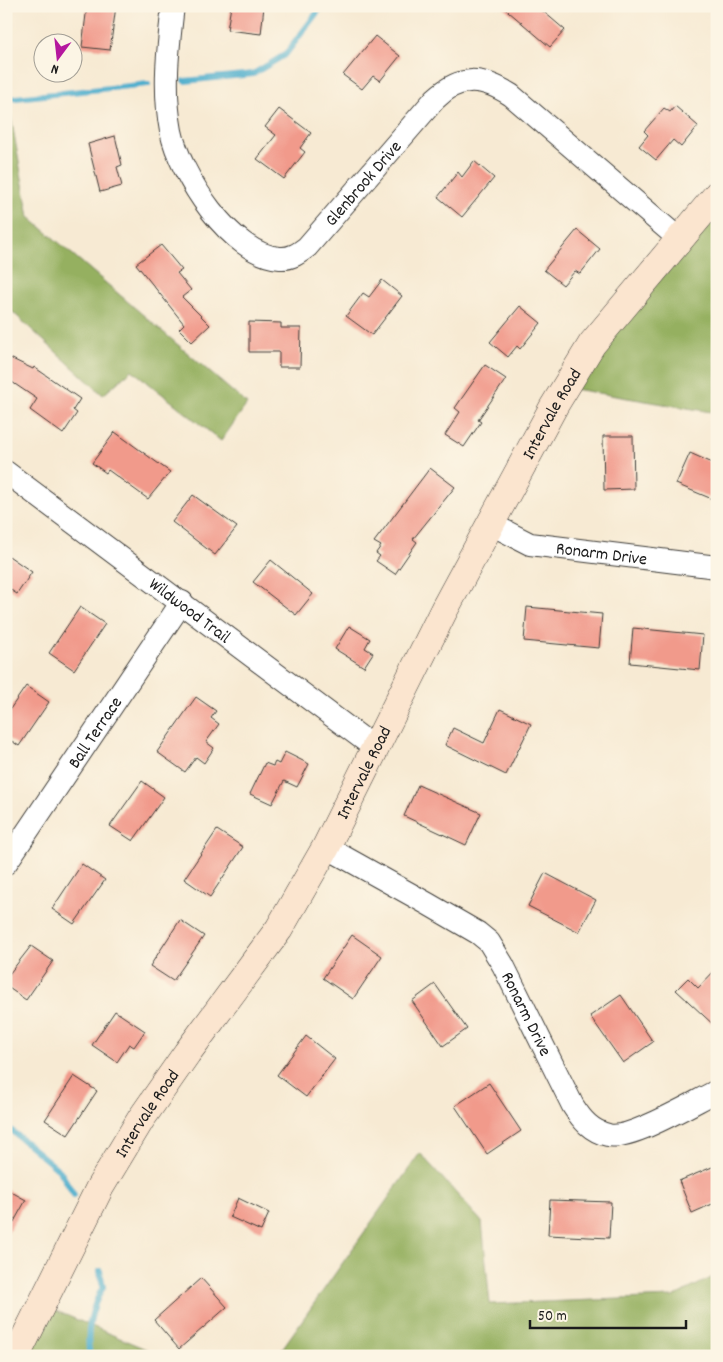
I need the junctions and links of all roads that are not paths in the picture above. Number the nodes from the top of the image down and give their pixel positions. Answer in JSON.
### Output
{"nodes":[{"id":1,"x":172,"y":6,"type":"edge"},
{"id":2,"x":717,"y":195,"type":"edge"},
{"id":3,"x":679,"y":239,"type":"junction"},
{"id":4,"x":6,"y":472,"type":"edge"},
{"id":5,"x":490,"y":524,"type":"junction"},
{"id":6,"x":717,"y":567,"type":"edge"},
{"id":7,"x":182,"y":602,"type":"junction"},
{"id":8,"x":375,"y":748,"type":"junction"},
{"id":9,"x":326,"y":848,"type":"junction"},
{"id":10,"x":6,"y":863,"type":"edge"},
{"id":11,"x":717,"y":1091,"type":"edge"},
{"id":12,"x":16,"y":1356,"type":"edge"}],
"edges":[{"from":1,"to":3,"type":"street","name":"Glenbrook Drive"},
{"from":2,"to":3,"type":"street","name":"Intervale Road"},
{"from":3,"to":5,"type":"street","name":"Intervale Road"},
{"from":4,"to":7,"type":"street","name":"Wildwood Trail"},
{"from":5,"to":6,"type":"street","name":"Ronarm Drive"},
{"from":5,"to":8,"type":"street","name":"Intervale Road"},
{"from":7,"to":8,"type":"street","name":"Wildwood Trail"},
{"from":7,"to":10,"type":"street","name":"Ball Terrace"},
{"from":8,"to":9,"type":"street","name":"Intervale Road"},
{"from":9,"to":11,"type":"street","name":"Ronarm Drive"},
{"from":9,"to":12,"type":"street","name":"Intervale Road"}]}
